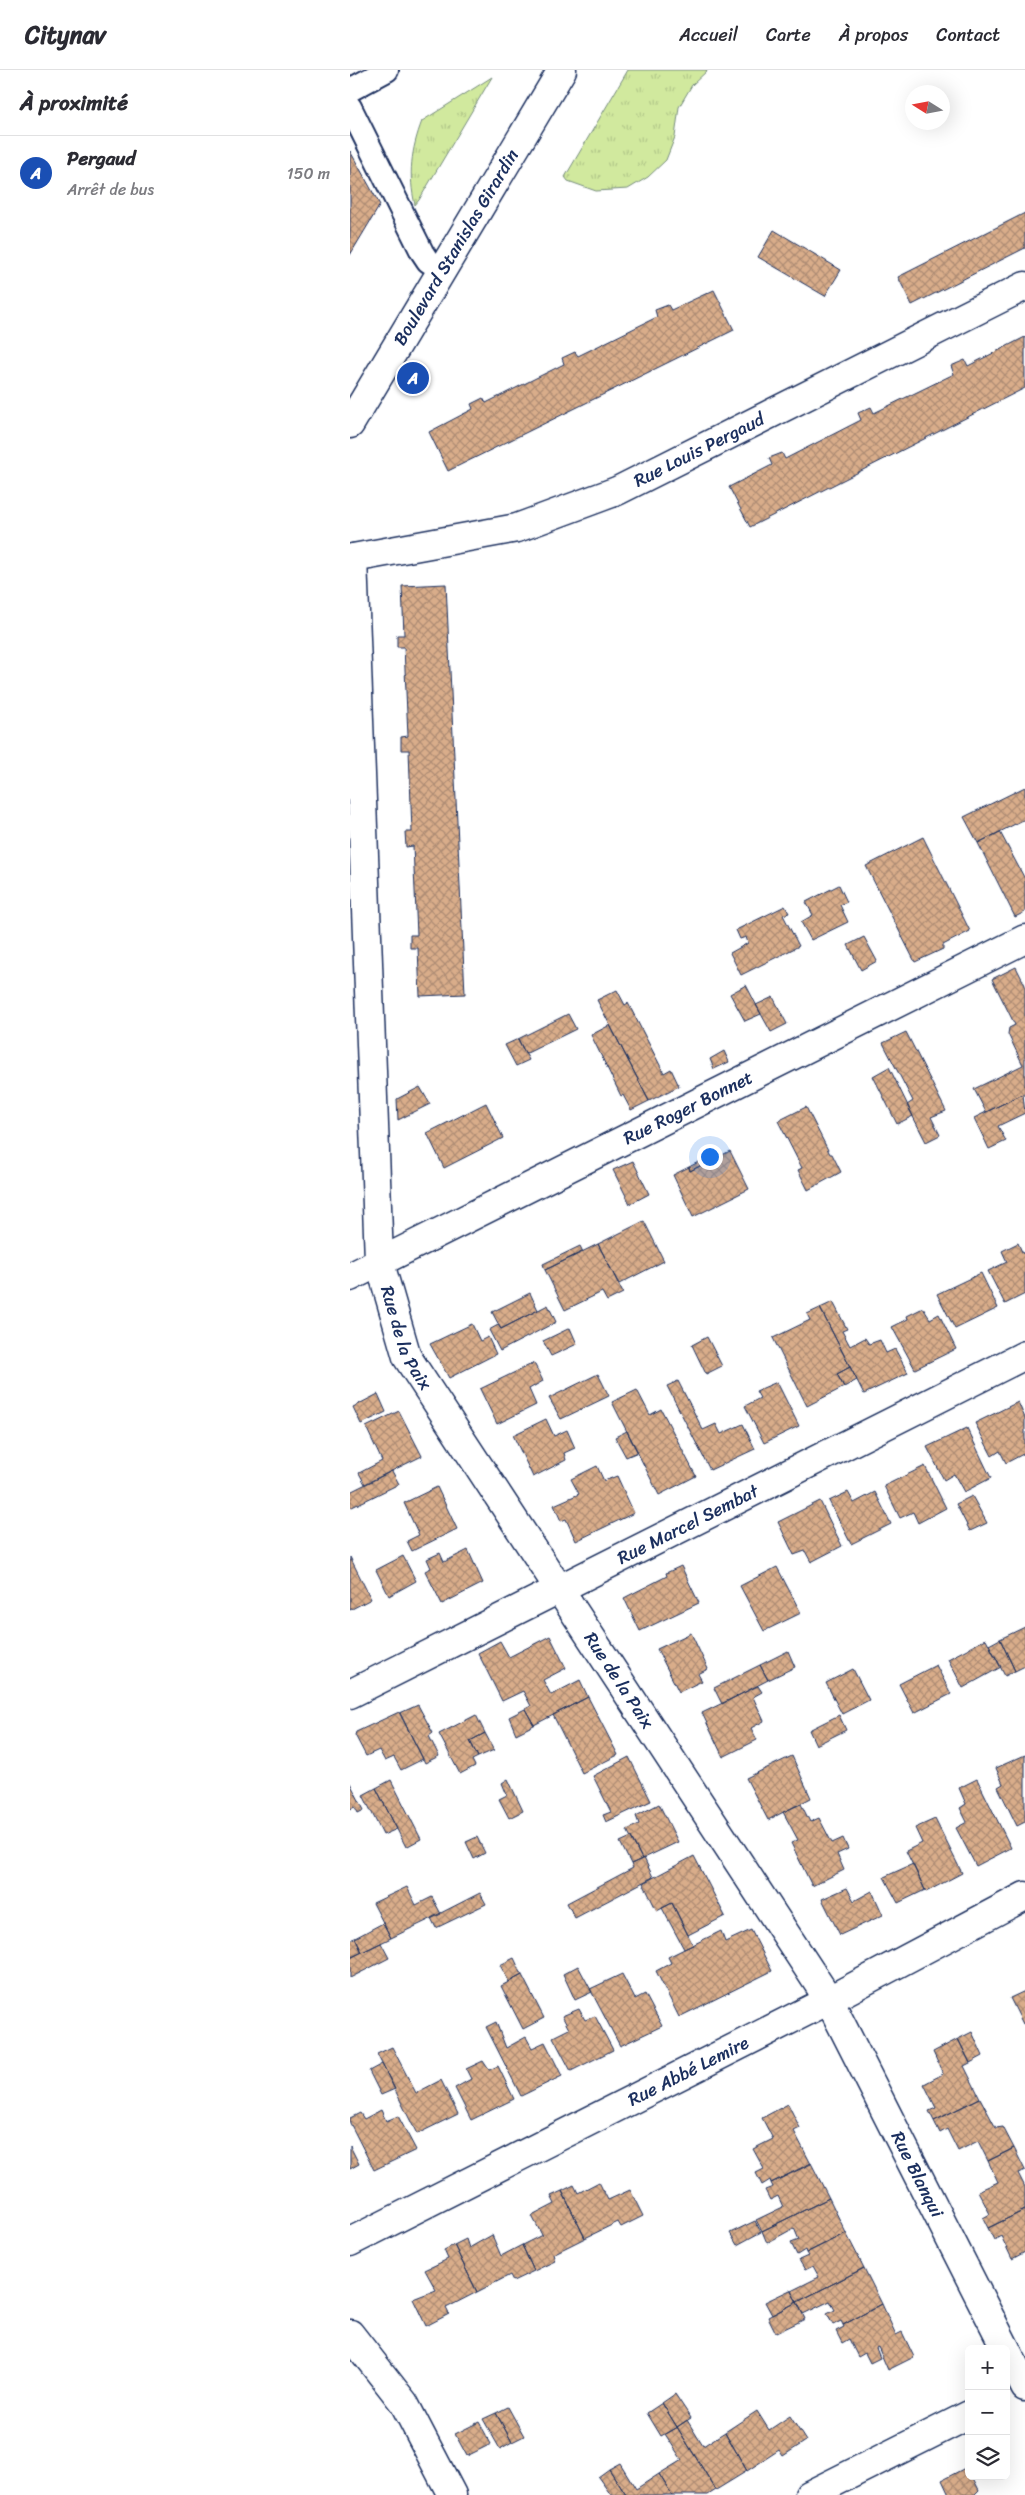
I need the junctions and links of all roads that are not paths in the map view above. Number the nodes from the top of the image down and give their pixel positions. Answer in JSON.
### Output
{"nodes":[{"id":1,"x":387,"y":70,"type":"edge"},
{"id":2,"x":562,"y":70,"type":"edge"},
{"id":3,"x":350,"y":90,"type":"edge"},
{"id":4,"x":350,"y":107,"type":"edge"},
{"id":5,"x":442,"y":270,"type":"junction"},
{"id":6,"x":1025,"y":286,"type":"edge"},
{"id":7,"x":350,"y":424,"type":"edge"},
{"id":8,"x":352,"y":557,"type":"edge"},
{"id":9,"x":1025,"y":939,"type":"edge"},
{"id":10,"x":379,"y":1260,"type":"junction"},
{"id":11,"x":350,"y":1277,"type":"edge"},
{"id":12,"x":1025,"y":1355,"type":"edge"},
{"id":13,"x":559,"y":1589,"type":"junction"},
{"id":14,"x":350,"y":1694,"type":"edge"},
{"id":15,"x":1025,"y":1896,"type":"edge"},
{"id":16,"x":828,"y":2000,"type":"junction"},
{"id":17,"x":350,"y":2242,"type":"edge"},
{"id":18,"x":350,"y":2334,"type":"edge"},
{"id":19,"x":1004,"y":2345,"type":"edge"},
{"id":20,"x":1010,"y":2357,"type":"edge"},
{"id":21,"x":1025,"y":2387,"type":"edge"},
{"id":22,"x":1010,"y":2394,"type":"edge"},
{"id":23,"x":965,"y":2417,"type":"edge"},
{"id":24,"x":452,"y":2495,"type":"edge"},
{"id":25,"x":809,"y":2495,"type":"edge"}],
"edges":[{"from":1,"to":3,"type":"lane"},
{"from":2,"to":5,"type":"street","name":"Boulevard Stanislas Girardin"},
{"from":4,"to":5,"type":"lane"},
{"from":5,"to":7,"type":"street","name":"Boulevard Stanislas Girardin"},
{"from":6,"to":8,"type":"street","name":"Rue Louis Pergaud"},
{"from":8,"to":10,"type":"street","name":"Rue de la Paix"},
{"from":9,"to":10,"type":"street","name":"Rue Roger Bonnet"},
{"from":10,"to":11,"type":"street","name":"Rue Roger Bonnet"},
{"from":10,"to":13,"type":"street","name":"Rue de la Paix"},
{"from":12,"to":13,"type":"street","name":"Rue Marcel Sembat"},
{"from":13,"to":14,"type":"street","name":"Rue Marcel Sembat"},
{"from":13,"to":16,"type":"street","name":"Rue de la Paix"},
{"from":15,"to":16,"type":"street","name":"Rue Abbé Lemire"},
{"from":16,"to":17,"type":"street","name":"Rue Abbé Lemire"},
{"from":16,"to":19,"type":"street","name":"Rue Blanqui"},
{"from":18,"to":24,"type":"street"},
{"from":20,"to":21,"type":"street","name":"Rue Blanqui"},
{"from":21,"to":22,"type":"street"},
{"from":23,"to":25,"type":"street"}]}
